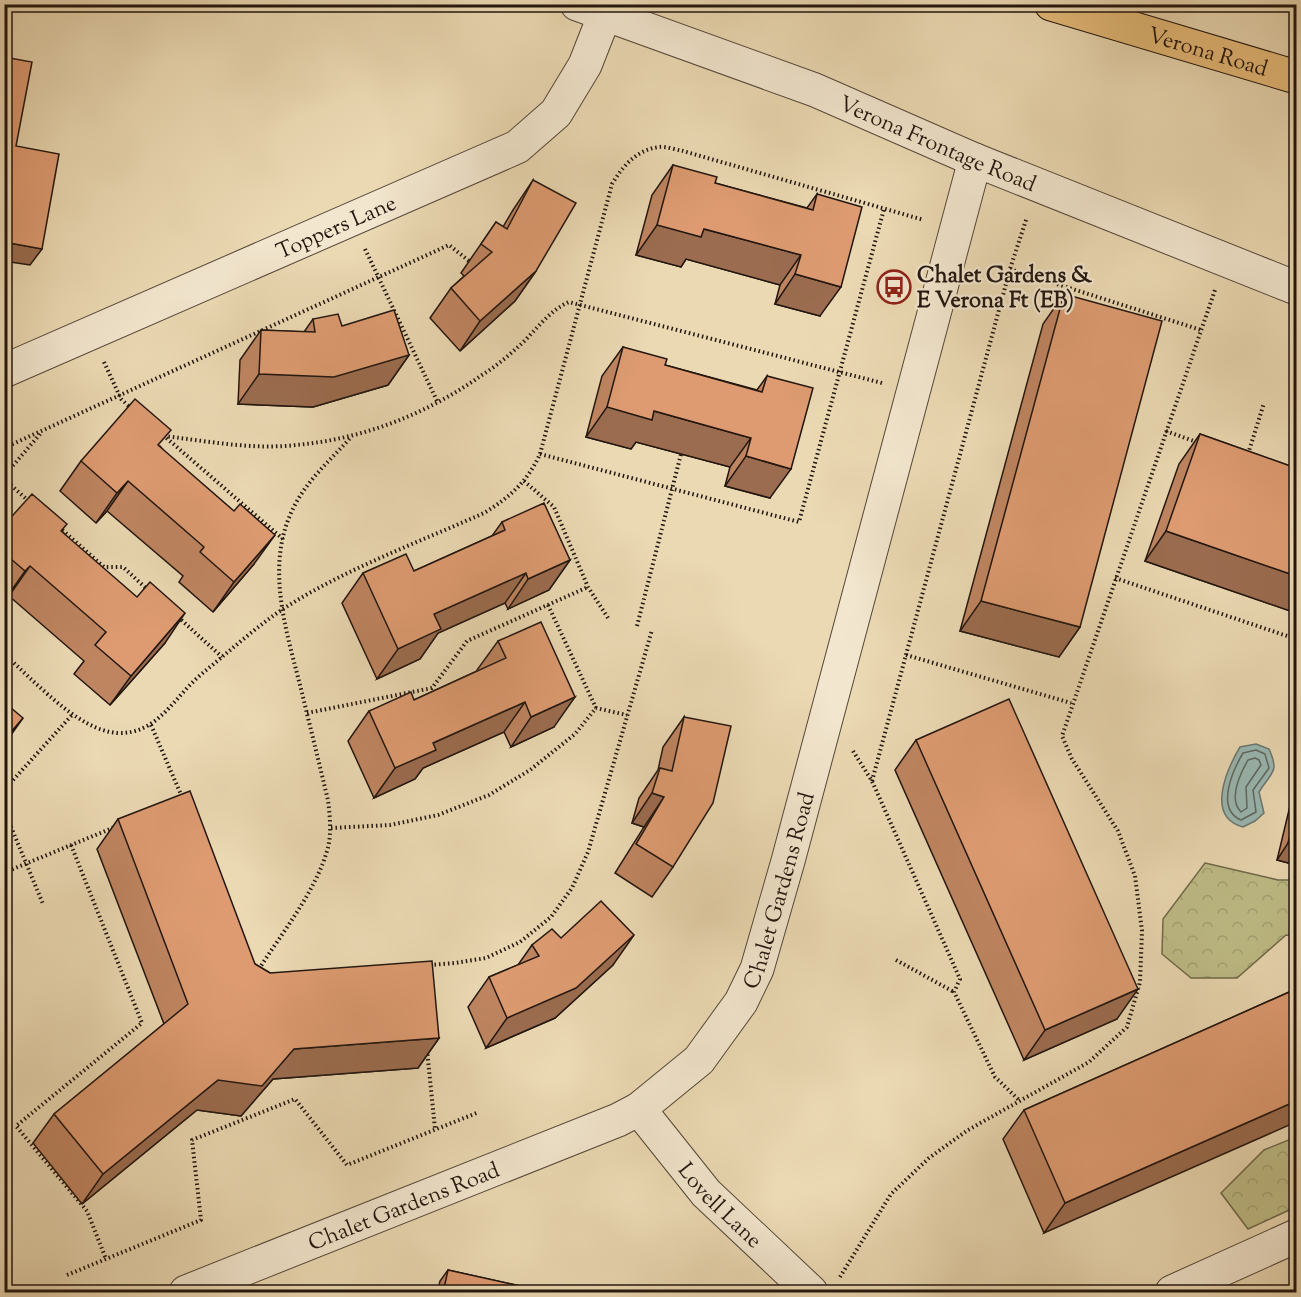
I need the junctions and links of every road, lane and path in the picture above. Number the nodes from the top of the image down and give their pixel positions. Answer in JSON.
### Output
{"nodes":[{"id":1,"x":1051,"y":4,"type":"edge"},
{"id":2,"x":591,"y":9,"type":"edge"},
{"id":3,"x":1296,"y":77,"type":"edge"},
{"id":4,"x":975,"y":160,"type":"junction"},
{"id":5,"x":1037,"y":185,"type":"junction"},
{"id":6,"x":884,"y":209,"type":"junction"},
{"id":7,"x":351,"y":220,"type":"junction"},
{"id":8,"x":956,"y":230,"type":"junction"},
{"id":9,"x":1226,"y":260,"type":"junction"},
{"id":10,"x":469,"y":261,"type":"dead end"},
{"id":11,"x":1010,"y":270,"type":"junction"},
{"id":12,"x":379,"y":278,"type":"junction"},
{"id":13,"x":1296,"y":288,"type":"edge"},
{"id":14,"x":580,"y":304,"type":"junction"},
{"id":15,"x":1201,"y":330,"type":"junction"},
{"id":16,"x":90,"y":333,"type":"junction"},
{"id":17,"x":4,"y":371,"type":"edge"},
{"id":18,"x":840,"y":372,"type":"junction"},
{"id":19,"x":914,"y":392,"type":"junction"},
{"id":20,"x":119,"y":395,"type":"junction"},
{"id":21,"x":438,"y":402,"type":"junction"},
{"id":22,"x":1264,"y":403,"type":"dead end"},
{"id":23,"x":138,"y":414,"type":"edge"},
{"id":24,"x":155,"y":429,"type":"edge"},
{"id":25,"x":43,"y":431,"type":"junction"},
{"id":26,"x":1166,"y":432,"type":"junction"},
{"id":27,"x":163,"y":436,"type":"junction"},
{"id":28,"x":351,"y":437,"type":"junction"},
{"id":29,"x":1206,"y":445,"type":"edge"},
{"id":30,"x":4,"y":448,"type":"edge"},
{"id":31,"x":540,"y":454,"type":"junction"},
{"id":32,"x":681,"y":454,"type":"edge"},
{"id":33,"x":1246,"y":459,"type":"edge"},
{"id":34,"x":4,"y":478,"type":"edge"},
{"id":35,"x":524,"y":481,"type":"junction"},
{"id":36,"x":672,"y":489,"type":"junction"},
{"id":37,"x":38,"y":508,"type":"edge"},
{"id":38,"x":54,"y":523,"type":"edge"},
{"id":39,"x":283,"y":539,"type":"junction"},
{"id":40,"x":1115,"y":578,"type":"junction"},
{"id":41,"x":588,"y":587,"type":"junction"},
{"id":42,"x":156,"y":597,"type":"edge"},
{"id":43,"x":548,"y":605,"type":"junction"},
{"id":44,"x":281,"y":610,"type":"junction"},
{"id":45,"x":172,"y":612,"type":"edge"},
{"id":46,"x":608,"y":618,"type":"dead end"},
{"id":47,"x":638,"y":626,"type":"dead end"},
{"id":48,"x":652,"y":630,"type":"dead end"},
{"id":49,"x":1296,"y":639,"type":"edge"},
{"id":50,"x":4,"y":654,"type":"edge"},
{"id":51,"x":906,"y":655,"type":"junction"},
{"id":52,"x":222,"y":657,"type":"junction"},
{"id":53,"x":1071,"y":703,"type":"junction"},
{"id":54,"x":596,"y":708,"type":"junction"},
{"id":55,"x":307,"y":713,"type":"junction"},
{"id":56,"x":72,"y":714,"type":"junction"},
{"id":57,"x":627,"y":715,"type":"junction"},
{"id":58,"x":152,"y":725,"type":"junction"},
{"id":59,"x":823,"y":733,"type":"junction"},
{"id":60,"x":872,"y":781,"type":"junction"},
{"id":61,"x":4,"y":790,"type":"edge"},
{"id":62,"x":173,"y":803,"type":"edge"},
{"id":63,"x":4,"y":810,"type":"edge"},
{"id":64,"x":122,"y":824,"type":"edge"},
{"id":65,"x":331,"y":828,"type":"junction"},
{"id":66,"x":71,"y":845,"type":"junction"},
{"id":67,"x":27,"y":863,"type":"junction"},
{"id":68,"x":8,"y":871,"type":"dead end"},
{"id":69,"x":43,"y":904,"type":"dead end"},
{"id":70,"x":896,"y":960,"type":"dead end"},
{"id":71,"x":419,"y":966,"type":"edge"},
{"id":72,"x":254,"y":977,"type":"edge"},
{"id":73,"x":954,"y":992,"type":"junction"},
{"id":74,"x":427,"y":1048,"type":"edge"},
{"id":75,"x":1020,"y":1101,"type":"junction"},
{"id":76,"x":639,"y":1110,"type":"junction"},
{"id":77,"x":479,"y":1112,"type":"dead end"},
{"id":78,"x":435,"y":1129,"type":"junction"},
{"id":79,"x":1296,"y":1236,"type":"edge"},
{"id":80,"x":106,"y":1259,"type":"junction"},
{"id":81,"x":67,"y":1275,"type":"dead end"},
{"id":82,"x":824,"y":1288,"type":"edge"},
{"id":83,"x":186,"y":1293,"type":"edge"},
{"id":84,"x":1172,"y":1293,"type":"edge"}],
"edges":[{"from":1,"to":3,"type":"highway","name":"Verona Road"},
{"from":2,"to":4,"type":"street","name":"Verona Frontage Road"},
{"from":2,"to":7,"type":"street","name":"Toppers Lane"},
{"from":4,"to":5,"type":"street","name":"Verona Frontage Road"},
{"from":4,"to":8,"type":"street","name":"Chalet Gardens Road"},
{"from":5,"to":9,"type":"street","name":"Verona Frontage Road"},
{"from":5,"to":11,"type":"path"},
{"from":6,"to":8,"type":"path"},
{"from":6,"to":14,"type":"path"},
{"from":6,"to":18,"type":"path"},
{"from":7,"to":12,"type":"path"},
{"from":7,"to":16,"type":"street","name":"Toppers Lane"},
{"from":8,"to":19,"type":"street","name":"Chalet Gardens Road"},
{"from":9,"to":13,"type":"street","name":"Verona Frontage Road"},
{"from":9,"to":15,"type":"path"},
{"from":10,"to":12,"type":"path"},
{"from":11,"to":15,"type":"path"},
{"from":11,"to":51,"type":"path"},
{"from":12,"to":20,"type":"path"},
{"from":12,"to":21,"type":"path"},
{"from":14,"to":18,"type":"path"},
{"from":14,"to":21,"type":"path"},
{"from":14,"to":31,"type":"path"},
{"from":15,"to":26,"type":"path"},
{"from":16,"to":17,"type":"street","name":"Toppers Lane"},
{"from":16,"to":20,"type":"path"},
{"from":18,"to":19,"type":"path"},
{"from":18,"to":36,"type":"path"},
{"from":19,"to":59,"type":"street","name":"Chalet Gardens Road"},
{"from":20,"to":23,"type":"path"},
{"from":20,"to":25,"type":"path"},
{"from":21,"to":28,"type":"path"},
{"from":22,"to":33,"type":"path"},
{"from":24,"to":27,"type":"path"},
{"from":25,"to":30,"type":"path"},
{"from":25,"to":34,"type":"path"},
{"from":26,"to":29,"type":"path"},
{"from":26,"to":40,"type":"path"},
{"from":27,"to":28,"type":"path"},
{"from":27,"to":39,"type":"path"},
{"from":28,"to":39,"type":"path"},
{"from":31,"to":35,"type":"path"},
{"from":31,"to":36,"type":"path"},
{"from":32,"to":36,"type":"path"},
{"from":34,"to":37,"type":"path"},
{"from":35,"to":41,"type":"path"},
{"from":35,"to":44,"type":"path"},
{"from":36,"to":47,"type":"path"},
{"from":38,"to":42,"type":"path"},
{"from":39,"to":44,"type":"path"},
{"from":40,"to":49,"type":"path"},
{"from":40,"to":53,"type":"path"},
{"from":41,"to":43,"type":"path"},
{"from":41,"to":46,"type":"path"},
{"from":43,"to":54,"type":"path"},
{"from":43,"to":55,"type":"path"},
{"from":44,"to":52,"type":"path"},
{"from":44,"to":55,"type":"path"},
{"from":45,"to":52,"type":"path"},
{"from":48,"to":57,"type":"path"},
{"from":50,"to":56,"type":"path"},
{"from":51,"to":53,"type":"path"},
{"from":51,"to":60,"type":"path"},
{"from":52,"to":58,"type":"path"},
{"from":53,"to":75,"type":"path"},
{"from":54,"to":57,"type":"path"},
{"from":54,"to":65,"type":"path"},
{"from":55,"to":65,"type":"path"},
{"from":56,"to":58,"type":"path"},
{"from":56,"to":61,"type":"path"},
{"from":57,"to":71,"type":"path"},
{"from":58,"to":62,"type":"path"},
{"from":59,"to":60,"type":"path"},
{"from":59,"to":76,"type":"street","name":"Chalet Gardens Road"},
{"from":60,"to":73,"type":"path"},
{"from":63,"to":67,"type":"path"},
{"from":64,"to":66,"type":"path"},
{"from":65,"to":72,"type":"path"},
{"from":66,"to":67,"type":"path"},
{"from":66,"to":80,"type":"path"},
{"from":67,"to":68,"type":"path"},
{"from":67,"to":69,"type":"path"},
{"from":70,"to":73,"type":"path"},
{"from":73,"to":75,"type":"path"},
{"from":74,"to":78,"type":"path"},
{"from":75,"to":82,"type":"path"},
{"from":76,"to":82,"type":"street","name":"Lovell Lane"},
{"from":76,"to":83,"type":"street","name":"Chalet Gardens Road"},
{"from":77,"to":78,"type":"path"},
{"from":78,"to":80,"type":"path"},
{"from":79,"to":84,"type":"street"},
{"from":80,"to":81,"type":"path"}]}
